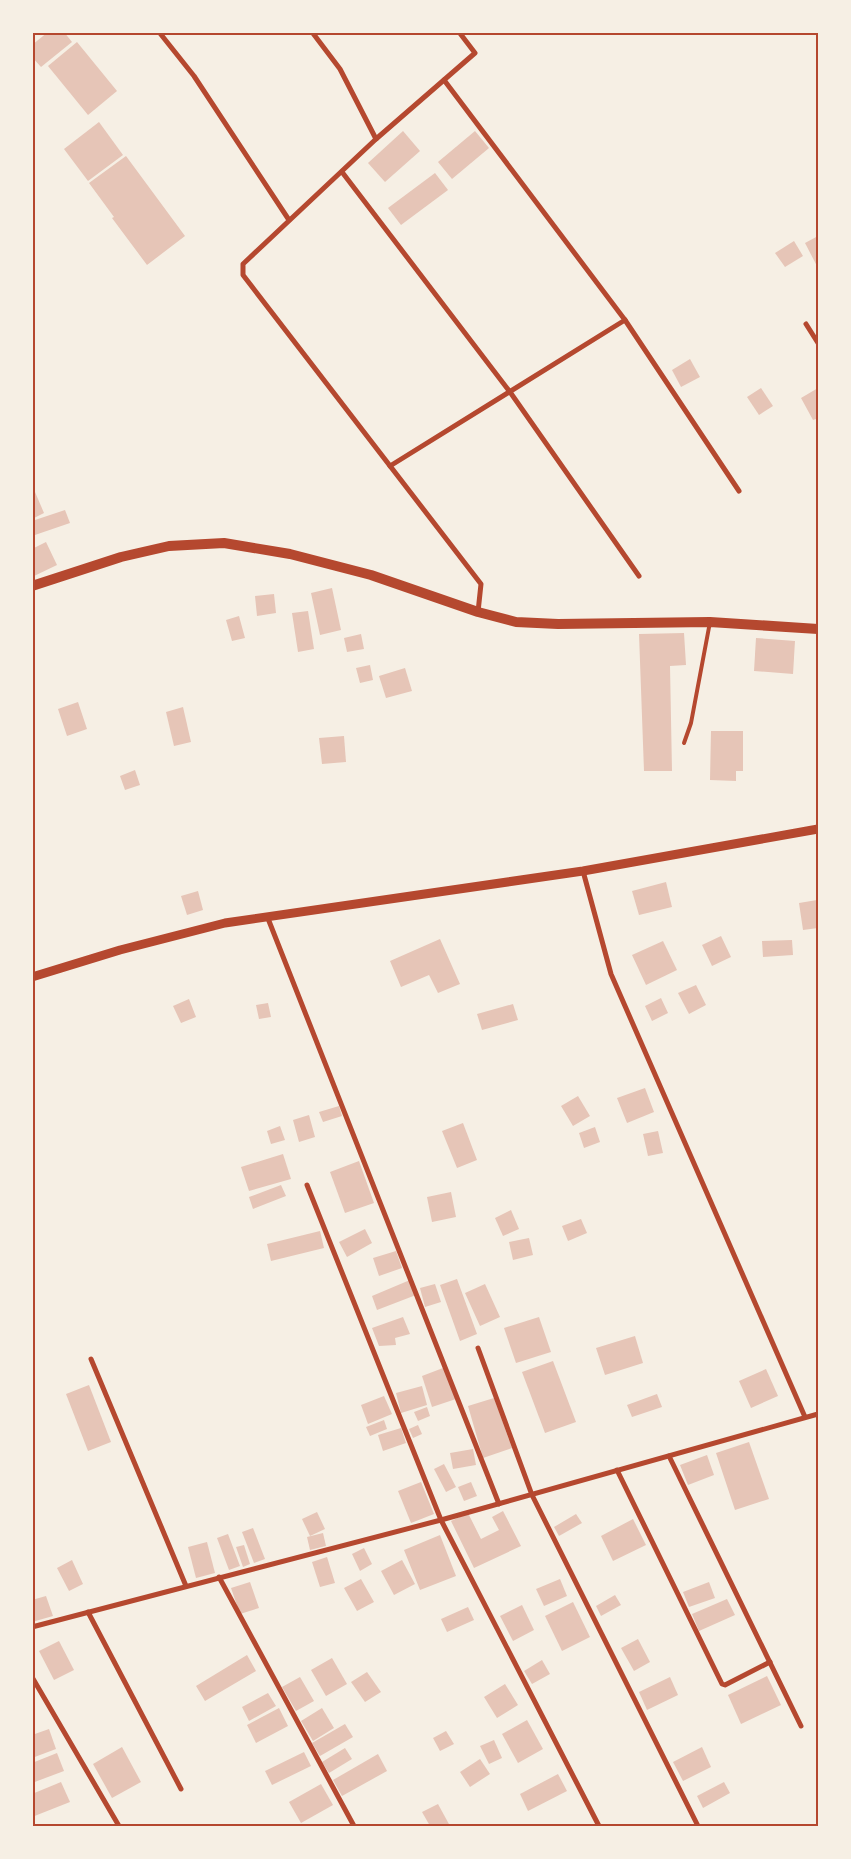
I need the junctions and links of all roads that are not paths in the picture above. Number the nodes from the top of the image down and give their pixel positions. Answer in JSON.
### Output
{"nodes":[{"id":1,"x":159,"y":32,"type":"edge"},
{"id":2,"x":312,"y":32,"type":"edge"},
{"id":3,"x":459,"y":32,"type":"edge"},
{"id":4,"x":444,"y":80,"type":"junction"},
{"id":5,"x":376,"y":139,"type":"junction"},
{"id":6,"x":342,"y":172,"type":"junction"},
{"id":7,"x":289,"y":220,"type":"junction"},
{"id":8,"x":625,"y":320,"type":"junction"},
{"id":9,"x":806,"y":324,"type":"dead end"},
{"id":10,"x":818,"y":342,"type":"edge"},
{"id":11,"x":510,"y":392,"type":"junction"},
{"id":12,"x":390,"y":466,"type":"junction"},
{"id":13,"x":739,"y":491,"type":"dead end"},
{"id":14,"x":639,"y":576,"type":"dead end"},
{"id":15,"x":32,"y":586,"type":"edge"},
{"id":16,"x":478,"y":612,"type":"junction"},
{"id":17,"x":710,"y":622,"type":"junction"},
{"id":18,"x":818,"y":629,"type":"edge"},
{"id":19,"x":684,"y":744,"type":"dead end"},
{"id":20,"x":818,"y":829,"type":"edge"},
{"id":21,"x":583,"y":871,"type":"junction"},
{"id":22,"x":267,"y":916,"type":"junction"},
{"id":23,"x":32,"y":977,"type":"edge"},
{"id":24,"x":307,"y":1185,"type":"dead end"},
{"id":25,"x":478,"y":1348,"type":"dead end"},
{"id":26,"x":91,"y":1359,"type":"dead end"},
{"id":27,"x":818,"y":1414,"type":"edge"},
{"id":28,"x":805,"y":1418,"type":"junction"},
{"id":29,"x":669,"y":1456,"type":"junction"},
{"id":30,"x":617,"y":1470,"type":"junction"},
{"id":31,"x":532,"y":1494,"type":"junction"},
{"id":32,"x":499,"y":1504,"type":"junction"},
{"id":33,"x":441,"y":1520,"type":"junction"},
{"id":34,"x":219,"y":1577,"type":"junction"},
{"id":35,"x":186,"y":1586,"type":"junction"},
{"id":36,"x":88,"y":1612,"type":"junction"},
{"id":37,"x":32,"y":1627,"type":"edge"},
{"id":38,"x":770,"y":1662,"type":"junction"},
{"id":39,"x":32,"y":1677,"type":"edge"},
{"id":40,"x":801,"y":1726,"type":"dead end"},
{"id":41,"x":181,"y":1789,"type":"dead end"},
{"id":42,"x":119,"y":1826,"type":"edge"},
{"id":43,"x":354,"y":1826,"type":"edge"},
{"id":44,"x":599,"y":1826,"type":"edge"},
{"id":45,"x":698,"y":1826,"type":"edge"}],
"edges":[{"from":1,"to":7,"type":"street"},
{"from":2,"to":5,"type":"street"},
{"from":3,"to":4,"type":"street"},
{"from":4,"to":5,"type":"street"},
{"from":4,"to":8,"type":"street"},
{"from":5,"to":6,"type":"street"},
{"from":6,"to":7,"type":"street"},
{"from":6,"to":11,"type":"street"},
{"from":7,"to":12,"type":"street"},
{"from":8,"to":11,"type":"street"},
{"from":8,"to":13,"type":"street"},
{"from":9,"to":10,"type":"street"},
{"from":11,"to":12,"type":"street"},
{"from":11,"to":14,"type":"street"},
{"from":12,"to":16,"type":"street"},
{"from":15,"to":16,"type":"main road"},
{"from":16,"to":17,"type":"main road"},
{"from":17,"to":18,"type":"main road"},
{"from":17,"to":19,"type":"lane"},
{"from":20,"to":21,"type":"street"},
{"from":21,"to":22,"type":"street"},
{"from":21,"to":28,"type":"street"},
{"from":22,"to":23,"type":"street"},
{"from":22,"to":32,"type":"street"},
{"from":24,"to":33,"type":"street"},
{"from":25,"to":31,"type":"street"},
{"from":26,"to":35,"type":"street"},
{"from":27,"to":28,"type":"street"},
{"from":28,"to":29,"type":"street"},
{"from":29,"to":30,"type":"street"},
{"from":29,"to":38,"type":"street"},
{"from":30,"to":31,"type":"street"},
{"from":30,"to":38,"type":"street"},
{"from":31,"to":32,"type":"street"},
{"from":31,"to":45,"type":"street"},
{"from":32,"to":33,"type":"street"},
{"from":33,"to":34,"type":"street"},
{"from":33,"to":44,"type":"street"},
{"from":34,"to":35,"type":"street"},
{"from":34,"to":43,"type":"street"},
{"from":35,"to":36,"type":"street"},
{"from":36,"to":37,"type":"street"},
{"from":36,"to":41,"type":"street"},
{"from":38,"to":40,"type":"street"},
{"from":39,"to":42,"type":"street"}]}
